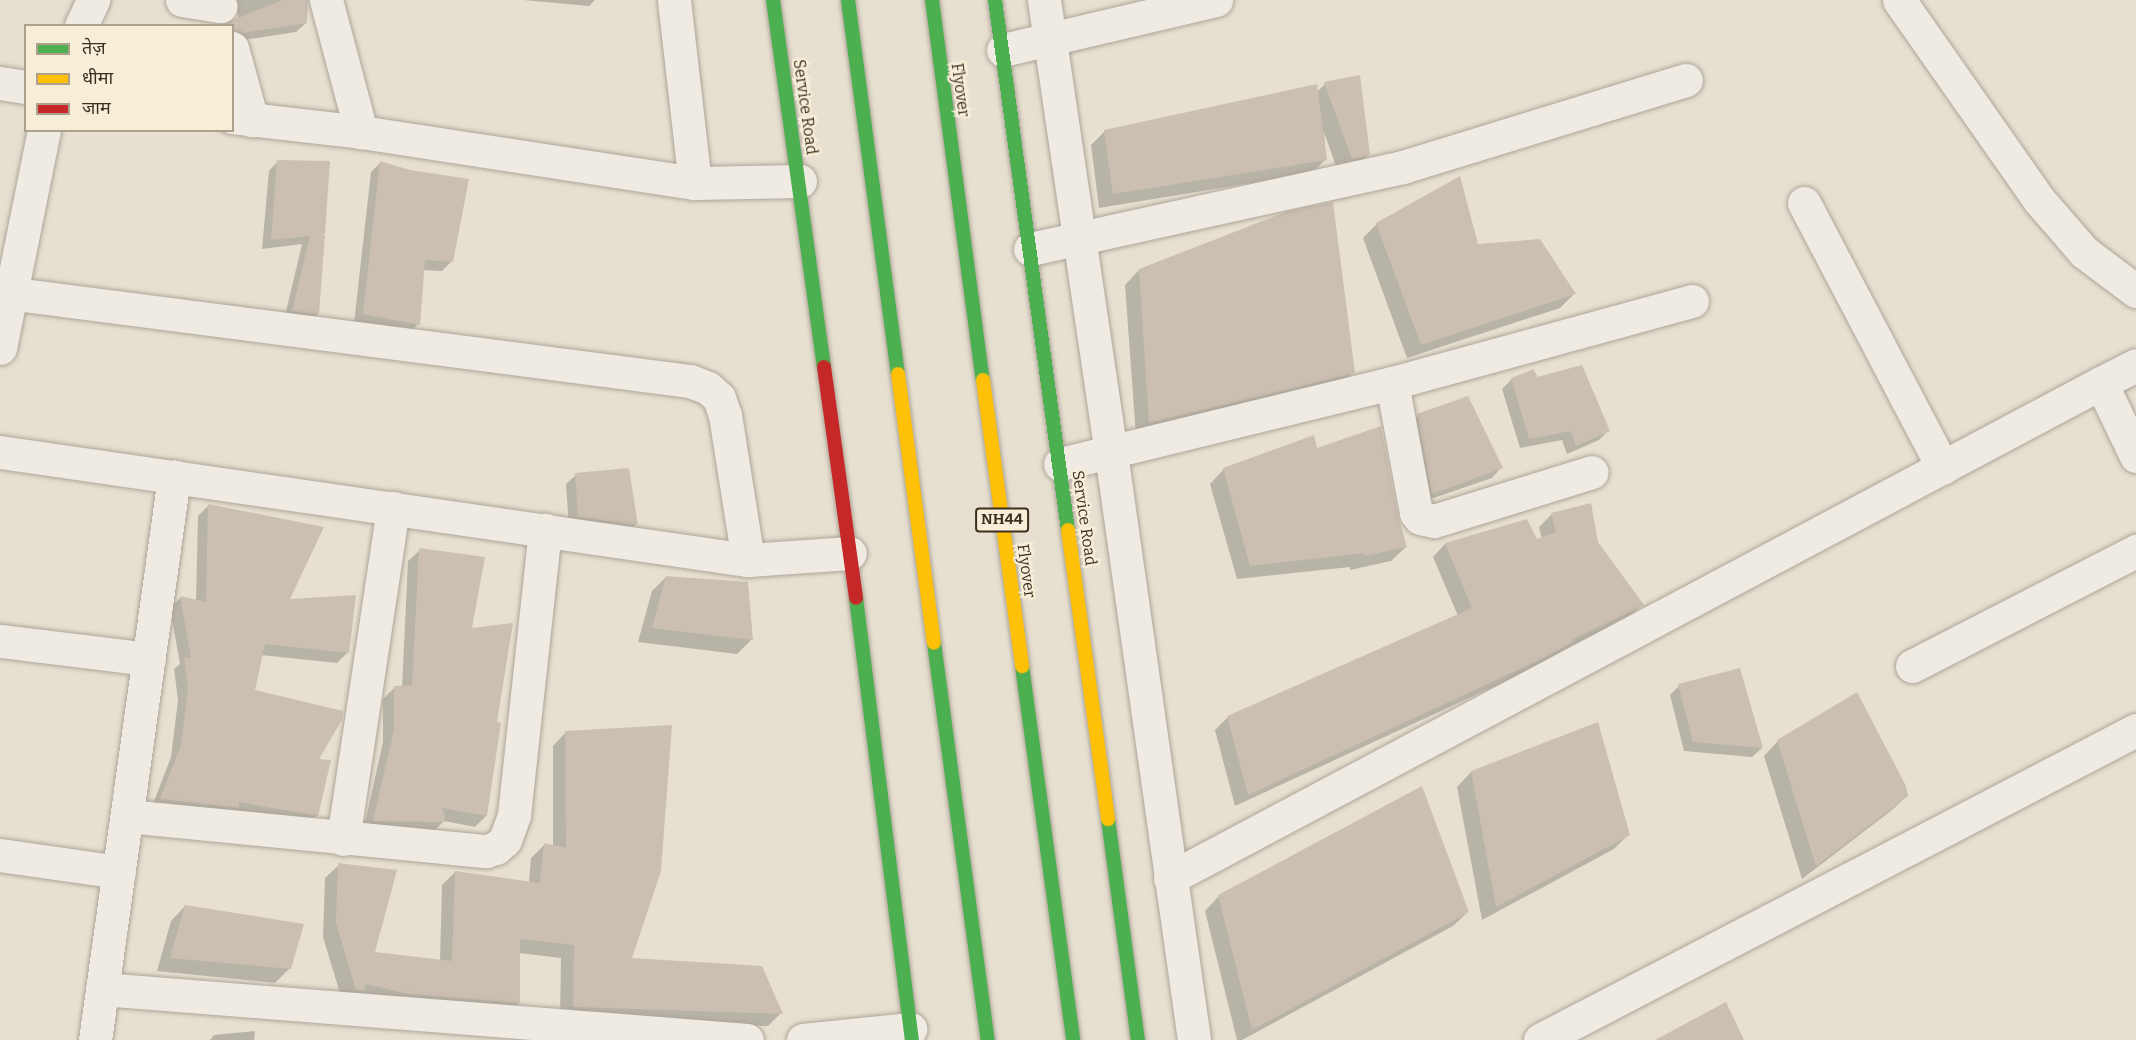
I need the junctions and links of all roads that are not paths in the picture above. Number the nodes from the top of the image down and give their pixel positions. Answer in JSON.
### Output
{"nodes":[{"id":1,"x":93,"y":0,"type":"edge"},
{"id":2,"x":182,"y":0,"type":"edge"},
{"id":3,"x":326,"y":0,"type":"edge"},
{"id":4,"x":675,"y":0,"type":"edge"},
{"id":5,"x":773,"y":0,"type":"edge"},
{"id":6,"x":848,"y":0,"type":"edge"},
{"id":7,"x":932,"y":0,"type":"edge"},
{"id":8,"x":995,"y":0,"type":"edge"},
{"id":9,"x":1044,"y":0,"type":"edge"},
{"id":10,"x":1216,"y":0,"type":"edge"},
{"id":11,"x":1899,"y":0,"type":"edge"},
{"id":12,"x":222,"y":11,"type":"edge"},
{"id":13,"x":82,"y":24,"type":"edge"},
{"id":14,"x":1050,"y":40,"type":"junction"},
{"id":15,"x":1003,"y":51,"type":"junction"},
{"id":16,"x":234,"y":62,"type":"edge"},
{"id":17,"x":1686,"y":80,"type":"dead end"},
{"id":18,"x":0,"y":83,"type":"edge"},
{"id":19,"x":24,"y":87,"type":"edge"},
{"id":20,"x":242,"y":119,"type":"edge"},
{"id":21,"x":44,"y":132,"type":"edge"},
{"id":22,"x":361,"y":132,"type":"junction"},
{"id":23,"x":800,"y":181,"type":"junction"},
{"id":24,"x":695,"y":183,"type":"junction"},
{"id":25,"x":1804,"y":203,"type":"dead end"},
{"id":26,"x":1079,"y":240,"type":"junction"},
{"id":27,"x":1030,"y":249,"type":"junction"},
{"id":28,"x":2134,"y":288,"type":"edge"},
{"id":29,"x":6,"y":293,"type":"edge"},
{"id":30,"x":1692,"y":301,"type":"dead end"},
{"id":31,"x":0,"y":348,"type":"edge"},
{"id":32,"x":2136,"y":365,"type":"edge"},
{"id":33,"x":1392,"y":383,"type":"junction"},
{"id":34,"x":2101,"y":383,"type":"junction"},
{"id":35,"x":0,"y":452,"type":"edge"},
{"id":36,"x":1111,"y":453,"type":"junction"},
{"id":37,"x":2136,"y":456,"type":"edge"},
{"id":38,"x":1060,"y":464,"type":"junction"},
{"id":39,"x":1943,"y":468,"type":"junction"},
{"id":40,"x":1592,"y":472,"type":"dead end"},
{"id":41,"x":174,"y":477,"type":"junction"},
{"id":42,"x":393,"y":508,"type":"junction"},
{"id":43,"x":544,"y":530,"type":"junction"},
{"id":44,"x":2136,"y":551,"type":"edge"},
{"id":45,"x":850,"y":554,"type":"junction"},
{"id":46,"x":748,"y":560,"type":"junction"},
{"id":47,"x":0,"y":641,"type":"edge"},
{"id":48,"x":149,"y":659,"type":"junction"},
{"id":49,"x":1912,"y":666,"type":"dead end"},
{"id":50,"x":2136,"y":730,"type":"edge"},
{"id":51,"x":127,"y":816,"type":"junction"},
{"id":52,"x":343,"y":839,"type":"junction"},
{"id":53,"x":0,"y":855,"type":"edge"},
{"id":54,"x":119,"y":872,"type":"junction"},
{"id":55,"x":1170,"y":878,"type":"junction"},
{"id":56,"x":102,"y":989,"type":"junction"},
{"id":57,"x":389,"y":1026,"type":"edge"},
{"id":58,"x":911,"y":1035,"type":"edge"},
{"id":59,"x":95,"y":1040,"type":"edge"},
{"id":60,"x":747,"y":1040,"type":"edge"},
{"id":61,"x":803,"y":1040,"type":"edge"},
{"id":62,"x":988,"y":1040,"type":"edge"},
{"id":63,"x":1073,"y":1040,"type":"edge"},
{"id":64,"x":1138,"y":1040,"type":"edge"},
{"id":65,"x":1194,"y":1040,"type":"edge"},
{"id":66,"x":1540,"y":1040,"type":"edge"}],
"edges":[{"from":1,"to":13,"type":"street"},
{"from":2,"to":12,"type":"street"},
{"from":3,"to":22,"type":"street"},
{"from":4,"to":24,"type":"street"},
{"from":5,"to":23,"type":"main road","name":"Service Road"},
{"from":6,"to":62,"type":"main road"},
{"from":7,"to":63,"type":"main road","name":"Flyover","number":"NH44"},
{"from":8,"to":15,"type":"main road","name":"Service Road"},
{"from":9,"to":14,"type":"street"},
{"from":10,"to":14,"type":"street"},
{"from":11,"to":28,"type":"street"},
{"from":14,"to":15,"type":"street"},
{"from":14,"to":26,"type":"street"},
{"from":15,"to":27,"type":"main road","name":"Service Road"},
{"from":16,"to":20,"type":"street"},
{"from":17,"to":26,"type":"street"},
{"from":18,"to":19,"type":"street"},
{"from":20,"to":22,"type":"street"},
{"from":21,"to":29,"type":"street"},
{"from":22,"to":24,"type":"street"},
{"from":23,"to":24,"type":"street"},
{"from":23,"to":45,"type":"main road","name":"Service Road"},
{"from":25,"to":39,"type":"street"},
{"from":26,"to":27,"type":"street"},
{"from":26,"to":36,"type":"street"},
{"from":27,"to":38,"type":"main road","name":"Service Road"},
{"from":29,"to":31,"type":"street"},
{"from":29,"to":46,"type":"street"},
{"from":30,"to":33,"type":"street"},
{"from":32,"to":34,"type":"street"},
{"from":33,"to":36,"type":"street"},
{"from":33,"to":40,"type":"street"},
{"from":34,"to":37,"type":"street"},
{"from":34,"to":39,"type":"street"},
{"from":35,"to":41,"type":"street"},
{"from":36,"to":38,"type":"street"},
{"from":36,"to":55,"type":"street"},
{"from":38,"to":64,"type":"main road","name":"Service Road"},
{"from":39,"to":55,"type":"street"},
{"from":41,"to":42,"type":"street"},
{"from":41,"to":48,"type":"street"},
{"from":42,"to":43,"type":"street"},
{"from":42,"to":52,"type":"street"},
{"from":43,"to":46,"type":"street"},
{"from":43,"to":52,"type":"street"},
{"from":44,"to":49,"type":"street"},
{"from":45,"to":46,"type":"street"},
{"from":45,"to":58,"type":"main road","name":"Service Road"},
{"from":47,"to":48,"type":"street"},
{"from":48,"to":51,"type":"street"},
{"from":50,"to":66,"type":"street"},
{"from":51,"to":52,"type":"street"},
{"from":51,"to":54,"type":"street"},
{"from":53,"to":54,"type":"street"},
{"from":54,"to":56,"type":"street"},
{"from":55,"to":65,"type":"street"},
{"from":56,"to":57,"type":"street"},
{"from":56,"to":59,"type":"street"},
{"from":57,"to":60,"type":"street"},
{"from":58,"to":61,"type":"street"}]}
